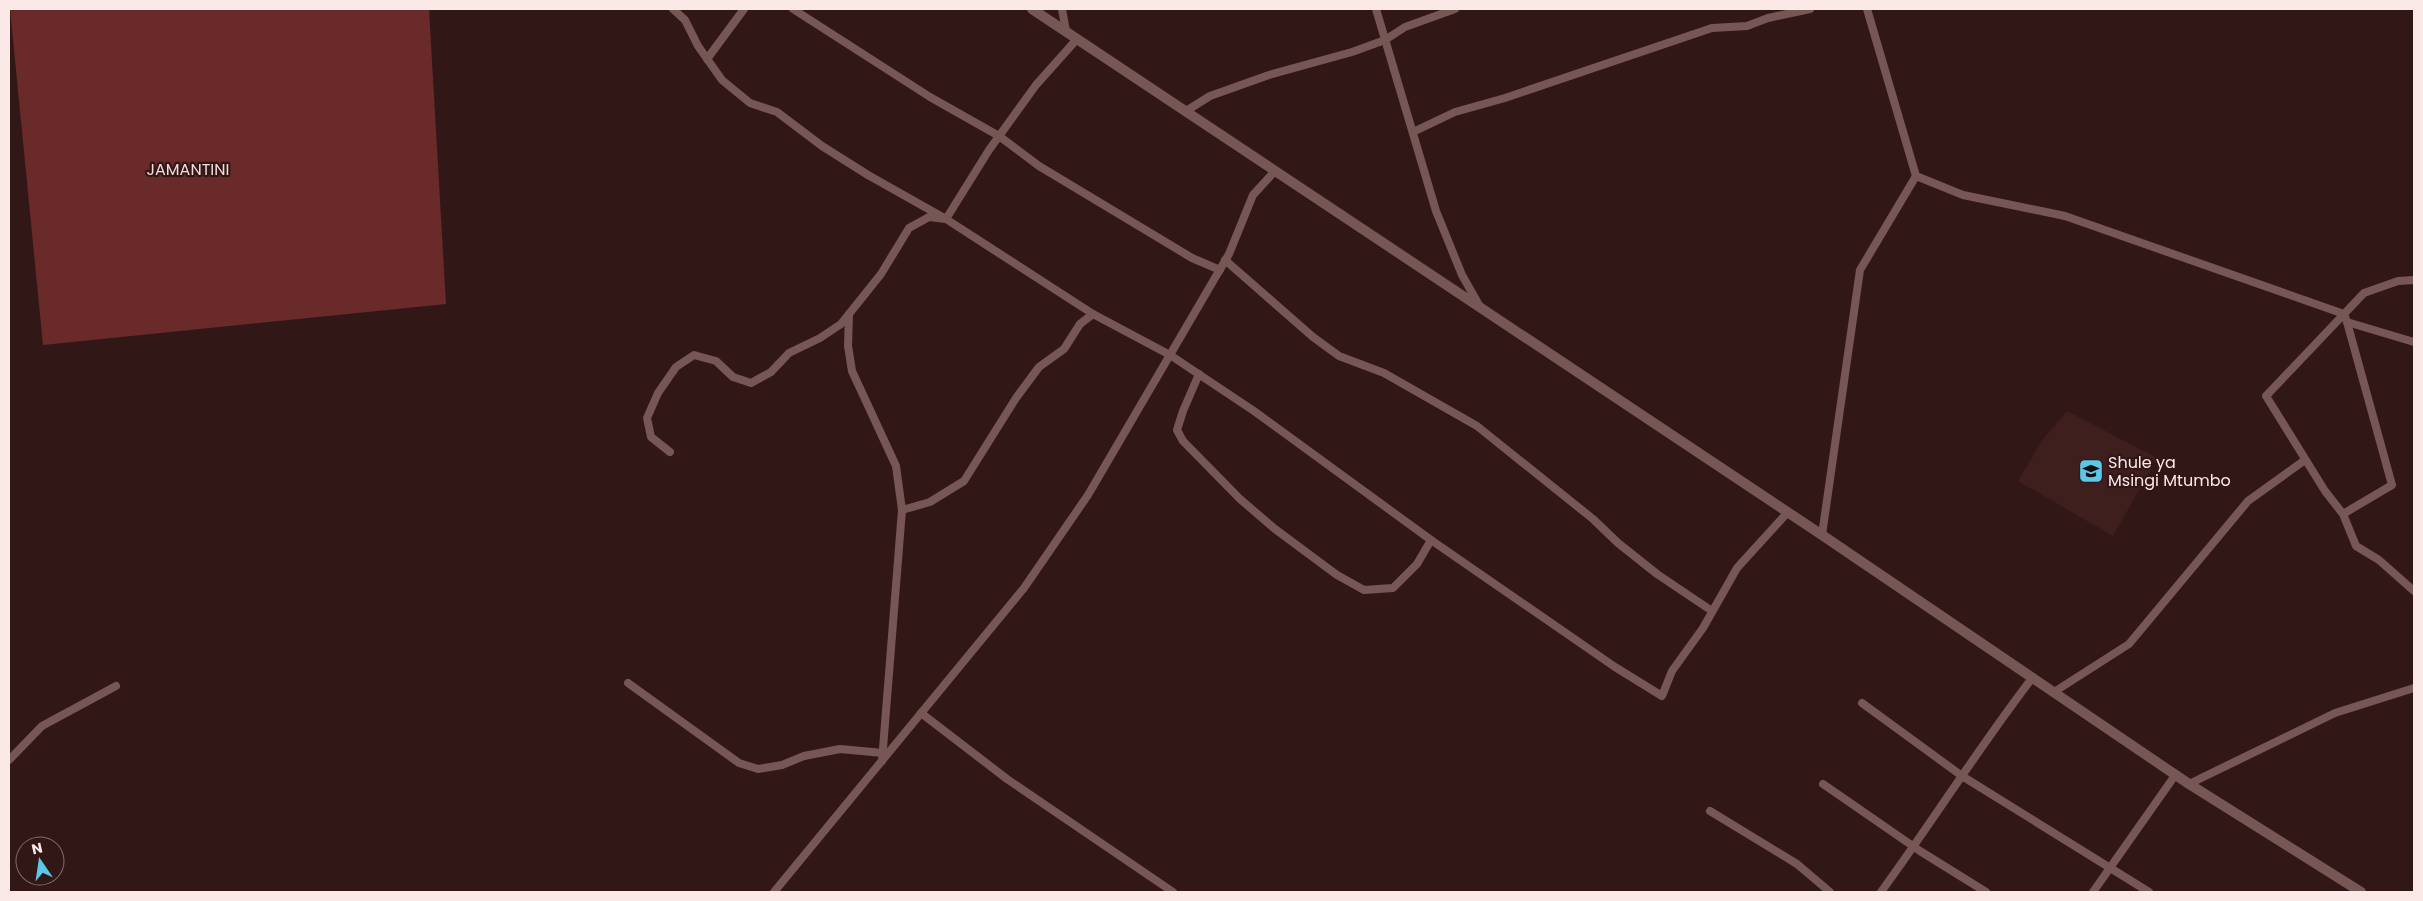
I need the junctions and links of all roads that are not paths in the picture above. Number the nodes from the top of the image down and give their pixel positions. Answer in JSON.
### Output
{"nodes":[{"id":1,"x":674,"y":9,"type":"edge"},
{"id":2,"x":744,"y":9,"type":"edge"},
{"id":3,"x":792,"y":9,"type":"edge"},
{"id":4,"x":1032,"y":9,"type":"edge"},
{"id":5,"x":1062,"y":9,"type":"edge"},
{"id":6,"x":1376,"y":9,"type":"edge"},
{"id":7,"x":1455,"y":9,"type":"edge"},
{"id":8,"x":1765,"y":9,"type":"edge"},
{"id":9,"x":1810,"y":9,"type":"edge"},
{"id":10,"x":1867,"y":9,"type":"edge"},
{"id":11,"x":1768,"y":18,"type":"junction"},
{"id":12,"x":1066,"y":31,"type":"junction"},
{"id":13,"x":1077,"y":39,"type":"junction"},
{"id":14,"x":1386,"y":40,"type":"junction"},
{"id":15,"x":707,"y":59,"type":"junction"},
{"id":16,"x":1186,"y":111,"type":"junction"},
{"id":17,"x":1413,"y":132,"type":"junction"},
{"id":18,"x":999,"y":136,"type":"junction"},
{"id":19,"x":1275,"y":171,"type":"junction"},
{"id":20,"x":1916,"y":176,"type":"junction"},
{"id":21,"x":946,"y":219,"type":"junction"},
{"id":22,"x":1226,"y":260,"type":"junction"},
{"id":23,"x":1220,"y":270,"type":"junction"},
{"id":24,"x":2414,"y":280,"type":"edge"},
{"id":25,"x":1480,"y":307,"type":"junction"},
{"id":26,"x":850,"y":314,"type":"junction"},
{"id":27,"x":1093,"y":314,"type":"junction"},
{"id":28,"x":2345,"y":318,"type":"junction"},
{"id":29,"x":2414,"y":342,"type":"edge"},
{"id":30,"x":1170,"y":355,"type":"junction"},
{"id":31,"x":1199,"y":374,"type":"junction"},
{"id":32,"x":670,"y":452,"type":"dead end"},
{"id":33,"x":2306,"y":460,"type":"junction"},
{"id":34,"x":902,"y":510,"type":"junction"},
{"id":35,"x":1788,"y":512,"type":"junction"},
{"id":36,"x":2343,"y":514,"type":"junction"},
{"id":37,"x":1822,"y":535,"type":"junction"},
{"id":38,"x":1431,"y":540,"type":"junction"},
{"id":39,"x":2414,"y":592,"type":"edge"},
{"id":40,"x":1712,"y":611,"type":"junction"},
{"id":41,"x":2033,"y":677,"type":"junction"},
{"id":42,"x":628,"y":683,"type":"dead end"},
{"id":43,"x":116,"y":686,"type":"dead end"},
{"id":44,"x":2414,"y":688,"type":"edge"},
{"id":45,"x":2054,"y":692,"type":"junction"},
{"id":46,"x":1862,"y":703,"type":"dead end"},
{"id":47,"x":921,"y":713,"type":"junction"},
{"id":48,"x":883,"y":757,"type":"junction"},
{"id":49,"x":9,"y":760,"type":"edge"},
{"id":50,"x":2176,"y":774,"type":"junction"},
{"id":51,"x":1962,"y":776,"type":"junction"},
{"id":52,"x":1823,"y":784,"type":"dead end"},
{"id":53,"x":2189,"y":784,"type":"junction"},
{"id":54,"x":1710,"y":811,"type":"dead end"},
{"id":55,"x":1912,"y":846,"type":"junction"},
{"id":56,"x":2110,"y":868,"type":"junction"},
{"id":57,"x":2356,"y":891,"type":"edge"},
{"id":58,"x":774,"y":892,"type":"edge"},
{"id":59,"x":1174,"y":892,"type":"edge"},
{"id":60,"x":1830,"y":892,"type":"edge"},
{"id":61,"x":1881,"y":892,"type":"edge"},
{"id":62,"x":1986,"y":892,"type":"edge"},
{"id":63,"x":2093,"y":892,"type":"edge"},
{"id":64,"x":2149,"y":892,"type":"edge"}],
"edges":[{"from":1,"to":15,"type":"street"},
{"from":2,"to":15,"type":"street"},
{"from":3,"to":18,"type":"street"},
{"from":4,"to":12,"type":"street"},
{"from":5,"to":12,"type":"street"},
{"from":6,"to":14,"type":"street"},
{"from":7,"to":14,"type":"street"},
{"from":8,"to":11,"type":"street"},
{"from":9,"to":11,"type":"street"},
{"from":10,"to":20,"type":"street"},
{"from":11,"to":17,"type":"street"},
{"from":12,"to":13,"type":"street"},
{"from":13,"to":16,"type":"street"},
{"from":13,"to":18,"type":"street"},
{"from":14,"to":16,"type":"street"},
{"from":14,"to":17,"type":"street"},
{"from":15,"to":21,"type":"street"},
{"from":16,"to":19,"type":"street"},
{"from":17,"to":25,"type":"street"},
{"from":18,"to":21,"type":"street"},
{"from":18,"to":23,"type":"street"},
{"from":19,"to":22,"type":"street"},
{"from":19,"to":25,"type":"street"},
{"from":20,"to":28,"type":"street"},
{"from":20,"to":37,"type":"street"},
{"from":21,"to":26,"type":"street"},
{"from":21,"to":27,"type":"street"},
{"from":22,"to":23,"type":"street"},
{"from":22,"to":40,"type":"street"},
{"from":23,"to":30,"type":"street"},
{"from":24,"to":28,"type":"street"},
{"from":25,"to":35,"type":"street"},
{"from":26,"to":32,"type":"street"},
{"from":26,"to":34,"type":"street"},
{"from":27,"to":30,"type":"street"},
{"from":27,"to":34,"type":"street"},
{"from":28,"to":29,"type":"street"},
{"from":28,"to":33,"type":"street"},
{"from":28,"to":36,"type":"street"},
{"from":30,"to":31,"type":"street"},
{"from":30,"to":47,"type":"street"},
{"from":31,"to":38,"type":"street"},
{"from":31,"to":38,"type":"street"},
{"from":33,"to":36,"type":"street"},
{"from":33,"to":45,"type":"street"},
{"from":34,"to":48,"type":"street"},
{"from":35,"to":37,"type":"street"},
{"from":35,"to":40,"type":"street"},
{"from":36,"to":39,"type":"street"},
{"from":37,"to":41,"type":"street"},
{"from":38,"to":40,"type":"street"},
{"from":41,"to":45,"type":"street"},
{"from":41,"to":51,"type":"street"},
{"from":42,"to":48,"type":"street"},
{"from":43,"to":49,"type":"street"},
{"from":44,"to":53,"type":"street"},
{"from":45,"to":50,"type":"street"},
{"from":46,"to":51,"type":"street"},
{"from":47,"to":48,"type":"street"},
{"from":47,"to":59,"type":"street"},
{"from":48,"to":58,"type":"street"},
{"from":50,"to":53,"type":"street"},
{"from":50,"to":56,"type":"street"},
{"from":51,"to":55,"type":"street"},
{"from":51,"to":56,"type":"street"},
{"from":52,"to":55,"type":"street"},
{"from":53,"to":57,"type":"street"},
{"from":54,"to":60,"type":"street"},
{"from":55,"to":61,"type":"street"},
{"from":55,"to":62,"type":"street"},
{"from":56,"to":63,"type":"street"},
{"from":56,"to":64,"type":"street"}]}
